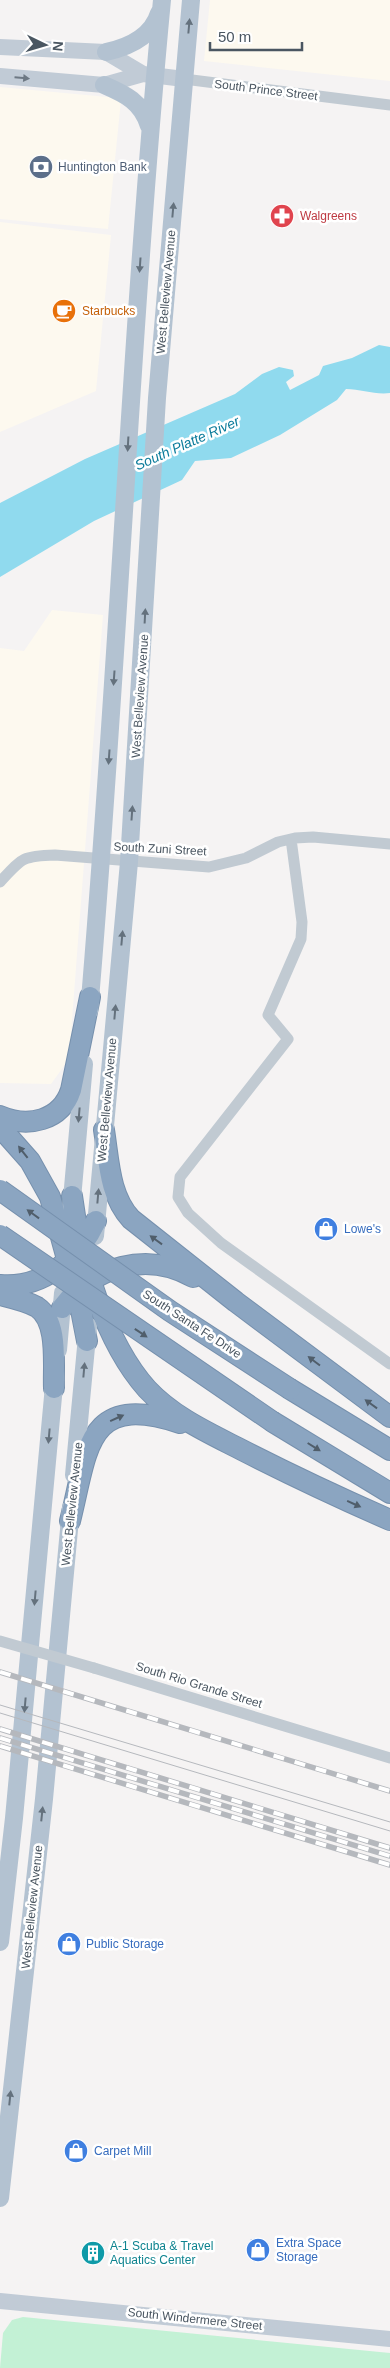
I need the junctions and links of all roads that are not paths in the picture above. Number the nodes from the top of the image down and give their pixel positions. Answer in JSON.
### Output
{"nodes":[{"id":1,"x":192,"y":0,"type":"edge"},
{"id":2,"x":162,"y":1,"type":"edge"},
{"id":3,"x":0,"y":37,"type":"edge"},
{"id":4,"x":0,"y":47,"type":"edge"},
{"id":5,"x":37,"y":47,"type":"junction"},
{"id":6,"x":106,"y":52,"type":"junction"},
{"id":7,"x":149,"y":75,"type":"junction"},
{"id":8,"x":0,"y":76,"type":"edge"},
{"id":9,"x":184,"y":79,"type":"junction"},
{"id":10,"x":104,"y":85,"type":"junction"},
{"id":11,"x":390,"y":105,"type":"edge"},
{"id":12,"x":150,"y":129,"type":"junction"},
{"id":13,"x":291,"y":839,"type":"junction"},
{"id":14,"x":390,"y":844,"type":"edge"},
{"id":15,"x":102,"y":860,"type":"junction"},
{"id":16,"x":129,"y":862,"type":"junction"},
{"id":17,"x":0,"y":882,"type":"edge"},
{"id":18,"x":90,"y":997,"type":"junction"},
{"id":19,"x":0,"y":1116,"type":"edge"},
{"id":20,"x":0,"y":1127,"type":"edge"},
{"id":21,"x":104,"y":1130,"type":"junction"},
{"id":22,"x":0,"y":1190,"type":"edge"},
{"id":23,"x":72,"y":1196,"type":"joint"},
{"id":24,"x":96,"y":1221,"type":"junction"},
{"id":25,"x":0,"y":1235,"type":"edge"},
{"id":26,"x":74,"y":1254,"type":"junction"},
{"id":27,"x":0,"y":1285,"type":"edge"},
{"id":28,"x":83,"y":1285,"type":"junction"},
{"id":29,"x":0,"y":1295,"type":"edge"},
{"id":30,"x":236,"y":1302,"type":"junction"},
{"id":31,"x":62,"y":1308,"type":"junction"},
{"id":32,"x":87,"y":1341,"type":"joint"},
{"id":33,"x":390,"y":1364,"type":"edge"},
{"id":34,"x":54,"y":1388,"type":"junction"},
{"id":35,"x":390,"y":1417,"type":"edge"},
{"id":36,"x":204,"y":1430,"type":"junction"},
{"id":37,"x":390,"y":1450,"type":"edge"},
{"id":38,"x":390,"y":1492,"type":"edge"},
{"id":39,"x":390,"y":1520,"type":"edge"},
{"id":40,"x":70,"y":1522,"type":"junction"},
{"id":41,"x":0,"y":1641,"type":"edge"},
{"id":42,"x":390,"y":1758,"type":"edge"},
{"id":43,"x":0,"y":1942,"type":"edge"},
{"id":44,"x":0,"y":2198,"type":"edge"},
{"id":45,"x":0,"y":2301,"type":"edge"},
{"id":46,"x":390,"y":2339,"type":"edge"}],
"edges":[{"from":9,"to":1,"type":"main road","name":"West Belleview Avenue","one_way":true},
{"from":2,"to":6,"type":"main road"},
{"from":2,"to":7,"type":"main road"},
{"from":3,"to":5,"type":"street"},
{"from":4,"to":5,"type":"street","name":"South Prince Street"},
{"from":5,"to":6,"type":"street","name":"South Prince Street"},
{"from":6,"to":7,"type":"street","name":"South Prince Street"},
{"from":7,"to":9,"type":"street","name":"South Prince Street"},
{"from":7,"to":10,"type":"street","name":"South Prince Street"},
{"from":7,"to":12,"type":"main road"},
{"from":8,"to":10,"type":"street","name":"South Prince Street","one_way":true},
{"from":9,"to":11,"type":"street","name":"South Prince Street"},
{"from":16,"to":9,"type":"main road","name":"West Belleview Avenue","one_way":true},
{"from":10,"to":12,"type":"main road"},
{"from":12,"to":15,"type":"main road","one_way":true},
{"from":13,"to":14,"type":"street","name":"South Zuni Street"},
{"from":13,"to":16,"type":"street","name":"South Zuni Street"},
{"from":13,"to":33,"type":"street"},
{"from":15,"to":16,"type":"street","name":"South Zuni Street"},
{"from":15,"to":17,"type":"street","name":"South Zuni Street"},
{"from":15,"to":18,"type":"main road"},
{"from":21,"to":16,"type":"main road","name":"West Belleview Avenue","one_way":true},
{"from":18,"to":19,"type":"highway"},
{"from":18,"to":23,"type":"main road","one_way":true},
{"from":26,"to":20,"type":"highway","one_way":true},
{"from":24,"to":21,"type":"main road","name":"West Belleview Avenue","one_way":true},
{"from":30,"to":21,"type":"highway","one_way":true},
{"from":37,"to":22,"type":"highway","name":"South Santa Fe Drive","one_way":true,"bridge":true},
{"from":23,"to":26,"type":"highway"},
{"from":24,"to":26,"type":"highway"},
{"from":24,"to":28,"type":"main road","name":"West Belleview Avenue"},
{"from":25,"to":38,"type":"highway","one_way":true,"bridge":true},
{"from":26,"to":27,"type":"highway"},
{"from":26,"to":28,"type":"highway"},
{"from":26,"to":31,"type":"main road"},
{"from":28,"to":30,"type":"highway"},
{"from":28,"to":31,"type":"highway"},
{"from":28,"to":32,"type":"highway"},
{"from":28,"to":36,"type":"highway"},
{"from":29,"to":34,"type":"highway"},
{"from":35,"to":30,"type":"highway","one_way":true},
{"from":31,"to":34,"type":"main road"},
{"from":40,"to":32,"type":"main road","name":"West Belleview Avenue","one_way":true},
{"from":34,"to":43,"type":"main road","one_way":true},
{"from":36,"to":39,"type":"highway","one_way":true},
{"from":40,"to":36,"type":"highway","one_way":true},
{"from":44,"to":40,"type":"main road","name":"West Belleview Avenue","one_way":true},
{"from":41,"to":42,"type":"street","name":"South Rio Grande Street","bridge":true},
{"from":45,"to":46,"type":"street","name":"South Windermere Street"}]}
